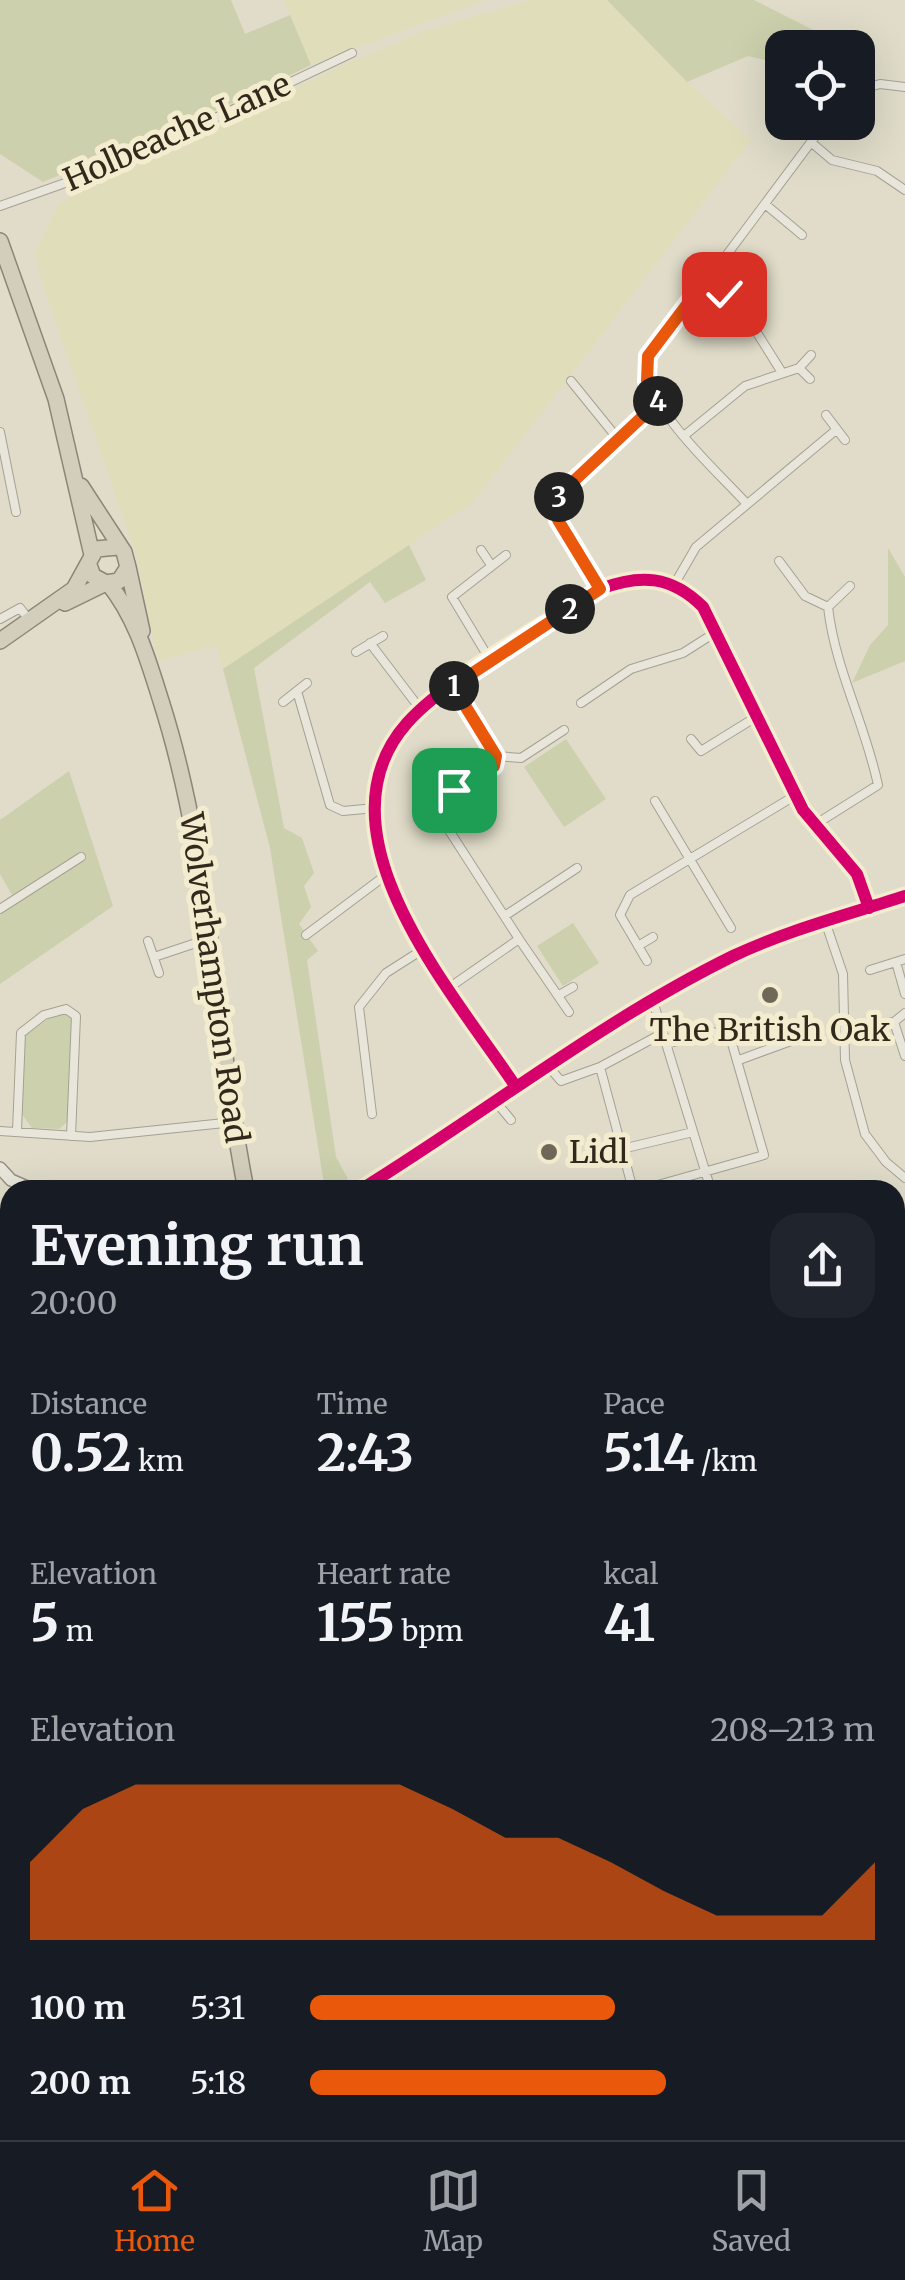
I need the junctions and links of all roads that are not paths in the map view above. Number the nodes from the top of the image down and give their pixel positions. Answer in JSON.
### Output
{"nodes":[{"id":1,"x":352,"y":53,"type":"dead end"},
{"id":2,"x":875,"y":85,"type":"edge"},
{"id":3,"x":905,"y":87,"type":"edge"},
{"id":4,"x":814,"y":140,"type":"edge"},
{"id":5,"x":812,"y":143,"type":"junction"},
{"id":6,"x":905,"y":190,"type":"edge"},
{"id":7,"x":765,"y":204,"type":"junction"},
{"id":8,"x":0,"y":206,"type":"edge"},
{"id":9,"x":802,"y":234,"type":"dead end"},
{"id":10,"x":0,"y":241,"type":"edge"},
{"id":11,"x":3,"y":261,"type":"edge"},
{"id":12,"x":704,"y":282,"type":"junction"},
{"id":13,"x":811,"y":356,"type":"dead end"},
{"id":14,"x":798,"y":368,"type":"junction"},
{"id":15,"x":781,"y":372,"type":"junction"},
{"id":16,"x":810,"y":379,"type":"dead end"},
{"id":17,"x":571,"y":382,"type":"dead end"},
{"id":18,"x":579,"y":393,"type":"junction"},
{"id":19,"x":658,"y":402,"type":"junction"},
{"id":20,"x":568,"y":403,"type":"dead end"},
{"id":21,"x":826,"y":415,"type":"dead end"},
{"id":22,"x":836,"y":430,"type":"junction"},
{"id":23,"x":0,"y":432,"type":"edge"},
{"id":24,"x":685,"y":434,"type":"junction"},
{"id":25,"x":618,"y":439,"type":"junction"},
{"id":26,"x":845,"y":440,"type":"dead end"},
{"id":27,"x":72,"y":469,"type":"junction"},
{"id":28,"x":746,"y":504,"type":"junction"},
{"id":29,"x":16,"y":512,"type":"dead end"},
{"id":30,"x":118,"y":546,"type":"junction"},
{"id":31,"x":481,"y":550,"type":"dead end"},
{"id":32,"x":506,"y":555,"type":"dead end"},
{"id":33,"x":90,"y":560,"type":"junction"},
{"id":34,"x":779,"y":562,"type":"dead end"},
{"id":35,"x":491,"y":565,"type":"junction"},
{"id":36,"x":128,"y":567,"type":"junction"},
{"id":37,"x":107,"y":583,"type":"junction"},
{"id":38,"x":674,"y":585,"type":"junction"},
{"id":39,"x":850,"y":586,"type":"dead end"},
{"id":40,"x":600,"y":589,"type":"junction"},
{"id":41,"x":437,"y":597,"type":"dead end"},
{"id":42,"x":452,"y":597,"type":"junction"},
{"id":43,"x":828,"y":607,"type":"junction"},
{"id":44,"x":34,"y":618,"type":"junction"},
{"id":45,"x":0,"y":619,"type":"edge"},
{"id":46,"x":716,"y":632,"type":"junction"},
{"id":47,"x":384,"y":636,"type":"dead end"},
{"id":48,"x":0,"y":641,"type":"edge"},
{"id":49,"x":370,"y":643,"type":"junction"},
{"id":50,"x":145,"y":651,"type":"junction"},
{"id":51,"x":356,"y":652,"type":"dead end"},
{"id":52,"x":490,"y":660,"type":"junction"},
{"id":53,"x":307,"y":683,"type":"dead end"},
{"id":54,"x":453,"y":686,"type":"junction"},
{"id":55,"x":297,"y":691,"type":"junction"},
{"id":56,"x":282,"y":702,"type":"dead end"},
{"id":57,"x":581,"y":703,"type":"dead end"},
{"id":58,"x":421,"y":710,"type":"junction"},
{"id":59,"x":756,"y":717,"type":"junction"},
{"id":60,"x":564,"y":730,"type":"dead end"},
{"id":61,"x":691,"y":739,"type":"dead end"},
{"id":62,"x":496,"y":756,"type":"junction"},
{"id":63,"x":454,"y":790,"type":"dead end"},
{"id":64,"x":796,"y":795,"type":"junction"},
{"id":65,"x":655,"y":801,"type":"dead end"},
{"id":66,"x":376,"y":808,"type":"junction"},
{"id":67,"x":445,"y":824,"type":"dead end"},
{"id":68,"x":816,"y":824,"type":"junction"},
{"id":69,"x":453,"y":838,"type":"junction"},
{"id":70,"x":442,"y":847,"type":"dead end"},
{"id":71,"x":81,"y":857,"type":"dead end"},
{"id":72,"x":688,"y":859,"type":"junction"},
{"id":73,"x":577,"y":868,"type":"dead end"},
{"id":74,"x":386,"y":875,"type":"junction"},
{"id":75,"x":566,"y":876,"type":"junction"},
{"id":76,"x":573,"y":887,"type":"dead end"},
{"id":77,"x":905,"y":896,"type":"edge"},
{"id":78,"x":869,"y":908,"type":"junction"},
{"id":79,"x":0,"y":909,"type":"edge"},
{"id":80,"x":506,"y":915,"type":"junction"},
{"id":81,"x":825,"y":921,"type":"junction"},
{"id":82,"x":731,"y":928,"type":"dead end"},
{"id":83,"x":306,"y":935,"type":"dead end"},
{"id":84,"x":653,"y":937,"type":"dead end"},
{"id":85,"x":213,"y":938,"type":"junction"},
{"id":86,"x":520,"y":938,"type":"junction"},
{"id":87,"x":148,"y":941,"type":"dead end"},
{"id":88,"x":638,"y":946,"type":"junction"},
{"id":89,"x":422,"y":950,"type":"junction"},
{"id":90,"x":154,"y":957,"type":"junction"},
{"id":91,"x":647,"y":960,"type":"dead end"},
{"id":92,"x":900,"y":961,"type":"edge"},
{"id":93,"x":870,"y":970,"type":"dead end"},
{"id":94,"x":160,"y":973,"type":"dead end"},
{"id":95,"x":573,"y":987,"type":"dead end"},
{"id":96,"x":450,"y":988,"type":"junction"},
{"id":97,"x":905,"y":994,"type":"edge"},
{"id":98,"x":558,"y":995,"type":"junction"},
{"id":99,"x":653,"y":1001,"type":"junction"},
{"id":100,"x":570,"y":1012,"type":"dead end"},
{"id":101,"x":905,"y":1013,"type":"edge"},
{"id":102,"x":894,"y":1022,"type":"junction"},
{"id":103,"x":845,"y":1032,"type":"junction"},
{"id":104,"x":663,"y":1033,"type":"junction"},
{"id":105,"x":791,"y":1042,"type":"dead end"},
{"id":106,"x":666,"y":1044,"type":"junction"},
{"id":107,"x":905,"y":1056,"type":"edge"},
{"id":108,"x":739,"y":1060,"type":"junction"},
{"id":109,"x":548,"y":1066,"type":"junction"},
{"id":110,"x":600,"y":1066,"type":"junction"},
{"id":111,"x":516,"y":1088,"type":"junction"},
{"id":112,"x":496,"y":1102,"type":"junction"},
{"id":113,"x":372,"y":1114,"type":"dead end"},
{"id":114,"x":511,"y":1120,"type":"dead end"},
{"id":115,"x":234,"y":1122,"type":"junction"},
{"id":116,"x":17,"y":1130,"type":"junction"},
{"id":117,"x":0,"y":1131,"type":"edge"},
{"id":118,"x":693,"y":1132,"type":"junction"},
{"id":119,"x":70,"y":1136,"type":"junction"},
{"id":120,"x":622,"y":1149,"type":"junction"},
{"id":121,"x":706,"y":1172,"type":"junction"},
{"id":122,"x":905,"y":1178,"type":"edge"},
{"id":123,"x":244,"y":1180,"type":"edge"},
{"id":124,"x":375,"y":1180,"type":"edge"},
{"id":125,"x":633,"y":1180,"type":"edge"},
{"id":126,"x":675,"y":1180,"type":"edge"},
{"id":127,"x":708,"y":1180,"type":"edge"}],
"edges":[{"from":1,"to":8,"type":"street","name":"Holbeache Lane"},
{"from":2,"to":3,"type":"street"},
{"from":4,"to":5,"type":"street"},
{"from":5,"to":6,"type":"street"},
{"from":5,"to":7,"type":"street"},
{"from":7,"to":9,"type":"street"},
{"from":7,"to":12,"type":"street"},
{"from":10,"to":11,"type":"highway"},
{"from":11,"to":27,"type":"highway"},
{"from":12,"to":15,"type":"street"},
{"from":12,"to":19,"type":"street"},
{"from":13,"to":14,"type":"street"},
{"from":14,"to":15,"type":"street"},
{"from":14,"to":16,"type":"street"},
{"from":15,"to":24,"type":"street"},
{"from":17,"to":18,"type":"street"},
{"from":18,"to":20,"type":"street"},
{"from":18,"to":25,"type":"street"},
{"from":19,"to":24,"type":"street"},
{"from":19,"to":25,"type":"street"},
{"from":21,"to":22,"type":"street"},
{"from":22,"to":26,"type":"street"},
{"from":22,"to":28,"type":"street"},
{"from":23,"to":29,"type":"street"},
{"from":24,"to":28,"type":"street"},
{"from":25,"to":40,"type":"street"},
{"from":27,"to":30,"type":"highway"},
{"from":27,"to":33,"type":"highway"},
{"from":28,"to":38,"type":"street"},
{"from":30,"to":33,"type":"highway"},
{"from":30,"to":36,"type":"highway"},
{"from":31,"to":35,"type":"street"},
{"from":32,"to":35,"type":"street"},
{"from":33,"to":37,"type":"highway"},
{"from":33,"to":44,"type":"highway"},
{"from":34,"to":43,"type":"street"},
{"from":35,"to":42,"type":"street"},
{"from":36,"to":37,"type":"highway"},
{"from":36,"to":50,"type":"highway","name":"Wolverhampton Road"},
{"from":37,"to":44,"type":"highway"},
{"from":37,"to":50,"type":"highway","name":"Wolverhampton Road"},
{"from":38,"to":40,"type":"street"},
{"from":38,"to":46,"type":"street"},
{"from":39,"to":43,"type":"street"},
{"from":40,"to":52,"type":"street"},
{"from":41,"to":42,"type":"street"},
{"from":42,"to":52,"type":"street"},
{"from":43,"to":68,"type":"street"},
{"from":44,"to":45,"type":"street"},
{"from":44,"to":48,"type":"highway"},
{"from":46,"to":57,"type":"street"},
{"from":46,"to":59,"type":"street"},
{"from":47,"to":49,"type":"street"},
{"from":49,"to":51,"type":"street"},
{"from":49,"to":58,"type":"street"},
{"from":50,"to":85,"type":"highway","name":"Wolverhampton Road"},
{"from":52,"to":54,"type":"street"},
{"from":53,"to":55,"type":"street"},
{"from":54,"to":58,"type":"street"},
{"from":54,"to":62,"type":"street"},
{"from":55,"to":56,"type":"street"},
{"from":55,"to":66,"type":"street"},
{"from":58,"to":66,"type":"street"},
{"from":59,"to":61,"type":"street"},
{"from":59,"to":64,"type":"street"},
{"from":60,"to":62,"type":"street"},
{"from":62,"to":63,"type":"street"},
{"from":64,"to":68,"type":"street"},
{"from":64,"to":72,"type":"street"},
{"from":65,"to":72,"type":"street"},
{"from":66,"to":74,"type":"street"},
{"from":67,"to":69,"type":"street"},
{"from":68,"to":78,"type":"street"},
{"from":69,"to":70,"type":"street"},
{"from":69,"to":80,"type":"street"},
{"from":71,"to":79,"type":"street"},
{"from":72,"to":82,"type":"street"},
{"from":72,"to":88,"type":"street"},
{"from":73,"to":75,"type":"street"},
{"from":74,"to":83,"type":"street"},
{"from":74,"to":89,"type":"street"},
{"from":75,"to":76,"type":"street"},
{"from":75,"to":80,"type":"street"},
{"from":77,"to":78,"type":"main road"},
{"from":78,"to":81,"type":"main road"},
{"from":80,"to":86,"type":"street"},
{"from":81,"to":99,"type":"main road"},
{"from":81,"to":103,"type":"street"},
{"from":84,"to":88,"type":"street"},
{"from":85,"to":90,"type":"street"},
{"from":85,"to":115,"type":"highway","name":"Wolverhampton Road"},
{"from":86,"to":96,"type":"street"},
{"from":86,"to":98,"type":"street"},
{"from":87,"to":90,"type":"street"},
{"from":88,"to":91,"type":"street"},
{"from":89,"to":96,"type":"street"},
{"from":89,"to":113,"type":"street"},
{"from":90,"to":94,"type":"street"},
{"from":92,"to":93,"type":"street"},
{"from":92,"to":97,"type":"street"},
{"from":95,"to":98,"type":"street"},
{"from":96,"to":111,"type":"street"},
{"from":98,"to":100,"type":"street"},
{"from":99,"to":104,"type":"street"},
{"from":99,"to":109,"type":"main road"},
{"from":101,"to":102,"type":"street"},
{"from":102,"to":103,"type":"street"},
{"from":102,"to":107,"type":"street"},
{"from":103,"to":122,"type":"street"},
{"from":104,"to":106,"type":"street"},
{"from":104,"to":110,"type":"street"},
{"from":105,"to":108,"type":"street"},
{"from":106,"to":108,"type":"street"},
{"from":106,"to":118,"type":"street"},
{"from":108,"to":121,"type":"street"},
{"from":109,"to":110,"type":"street"},
{"from":109,"to":111,"type":"main road"},
{"from":110,"to":120,"type":"street"},
{"from":111,"to":112,"type":"main road"},
{"from":112,"to":114,"type":"street"},
{"from":112,"to":124,"type":"main road"},
{"from":115,"to":119,"type":"street"},
{"from":115,"to":123,"type":"highway","name":"Wolverhampton Road"},
{"from":116,"to":117,"type":"street"},
{"from":116,"to":119,"type":"street"},
{"from":116,"to":119,"type":"street"},
{"from":118,"to":120,"type":"street"},
{"from":118,"to":121,"type":"street"},
{"from":120,"to":125,"type":"street"},
{"from":121,"to":126,"type":"street"},
{"from":121,"to":127,"type":"street"}]}
